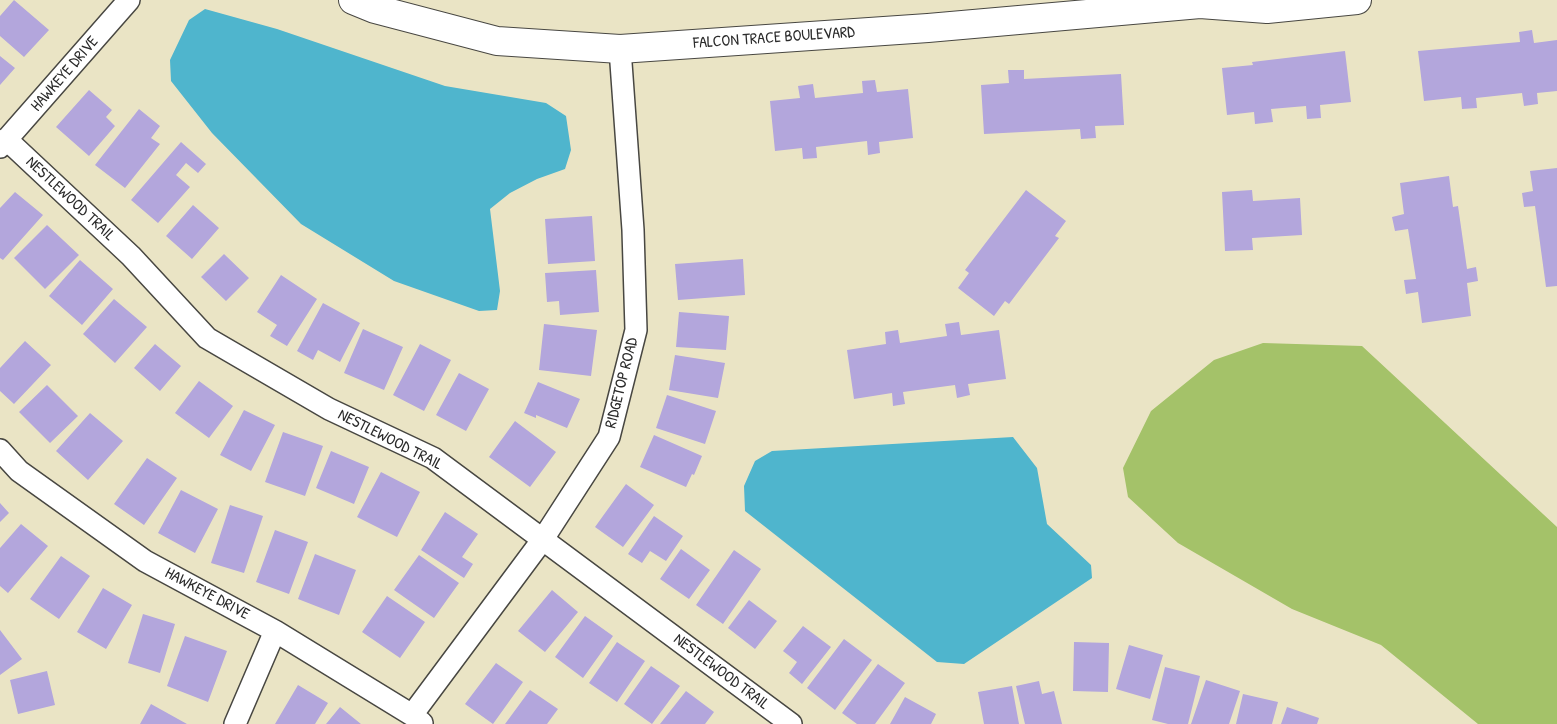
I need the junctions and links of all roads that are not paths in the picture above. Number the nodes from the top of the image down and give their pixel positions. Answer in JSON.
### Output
{"nodes":[{"id":1,"x":129,"y":0,"type":"edge"},
{"id":2,"x":353,"y":0,"type":"edge"},
{"id":3,"x":1357,"y":0,"type":"edge"},
{"id":4,"x":1205,"y":2,"type":"edge"},
{"id":5,"x":1158,"y":3,"type":"edge"},
{"id":6,"x":620,"y":49,"type":"junction"},
{"id":7,"x":3,"y":143,"type":"edge"},
{"id":8,"x":0,"y":450,"type":"edge"},
{"id":9,"x":543,"y":539,"type":"junction"},
{"id":10,"x":275,"y":631,"type":"junction"},
{"id":11,"x":418,"y":720,"type":"edge"},
{"id":12,"x":235,"y":724,"type":"edge"},
{"id":13,"x":791,"y":724,"type":"edge"}],
"edges":[{"from":1,"to":7,"type":"street","name":"HAWKEYE DRIVE"},
{"from":2,"to":6,"type":"street","name":"FALCON TRACE BOULEVARD"},
{"from":3,"to":4,"type":"street","name":"FALCON TRACE BOULEVARD"},
{"from":4,"to":5,"type":"street","name":"FALCON TRACE BOULEVARD"},
{"from":5,"to":6,"type":"street","name":"FALCON TRACE BOULEVARD"},
{"from":6,"to":9,"type":"street","name":"RIDGETOP ROAD"},
{"from":7,"to":9,"type":"street","name":"NESTLEWOOD TRAIL"},
{"from":8,"to":10,"type":"street","name":"HAWKEYE DRIVE"},
{"from":9,"to":11,"type":"street","name":"RIDGETOP ROAD"},
{"from":9,"to":13,"type":"street","name":"NESTLEWOOD TRAIL"},
{"from":10,"to":11,"type":"street","name":"HAWKEYE DRIVE"},
{"from":10,"to":12,"type":"street"}]}
